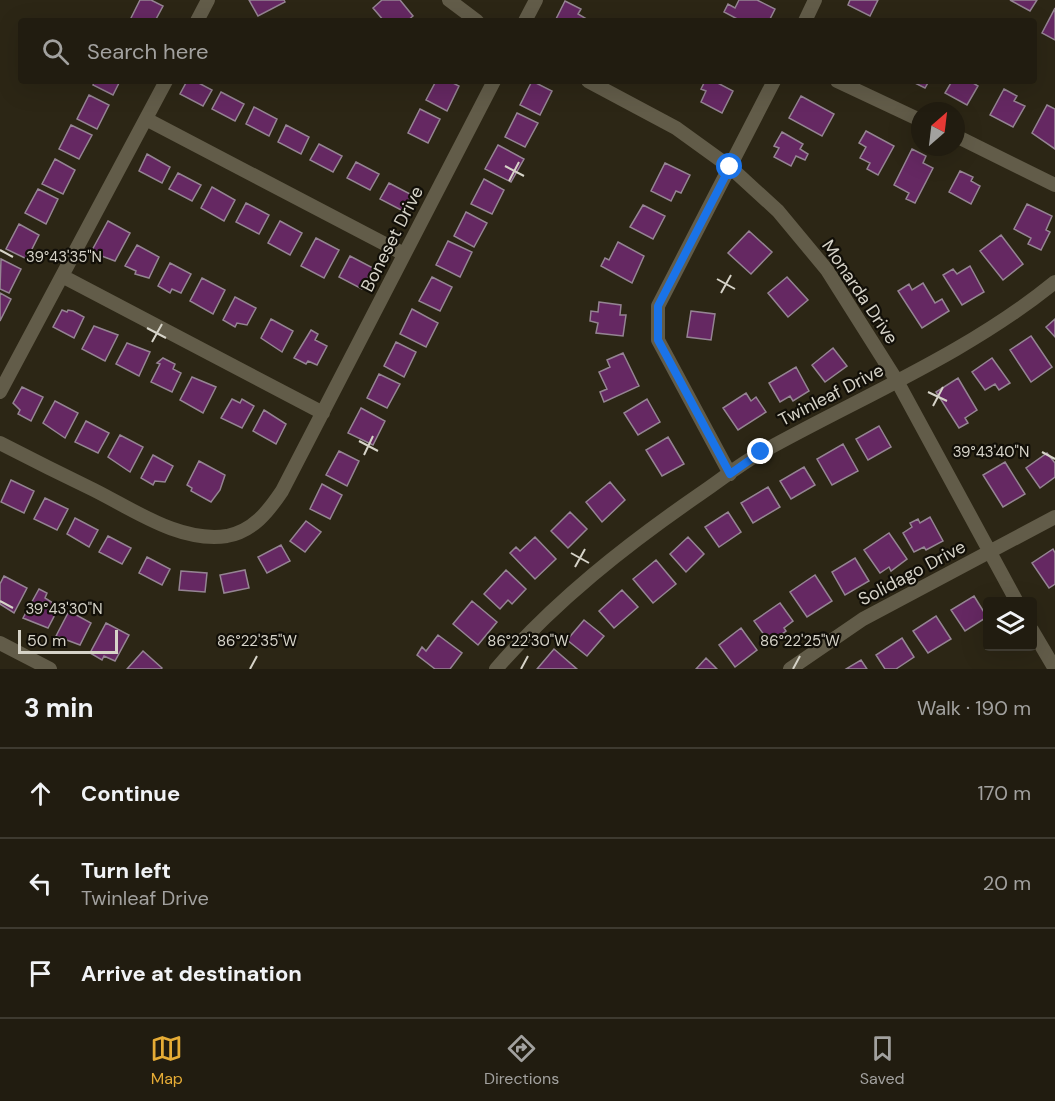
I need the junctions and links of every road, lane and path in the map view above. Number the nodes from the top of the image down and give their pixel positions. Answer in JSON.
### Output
{"nodes":[{"id":1,"x":208,"y":0,"type":"edge"},
{"id":2,"x":449,"y":0,"type":"edge"},
{"id":3,"x":536,"y":0,"type":"edge"},
{"id":4,"x":815,"y":0,"type":"edge"},
{"id":5,"x":199,"y":18,"type":"edge"},
{"id":6,"x":473,"y":18,"type":"edge"},
{"id":7,"x":527,"y":18,"type":"edge"},
{"id":8,"x":806,"y":18,"type":"edge"},
{"id":9,"x":164,"y":84,"type":"edge"},
{"id":10,"x":492,"y":84,"type":"edge"},
{"id":11,"x":594,"y":84,"type":"edge"},
{"id":12,"x":772,"y":84,"type":"edge"},
{"id":13,"x":843,"y":84,"type":"edge"},
{"id":14,"x":911,"y":116,"type":"edge"},
{"id":15,"x":146,"y":119,"type":"junction"},
{"id":16,"x":965,"y":140,"type":"edge"},
{"id":17,"x":730,"y":167,"type":"junction"},
{"id":18,"x":1055,"y":185,"type":"edge"},
{"id":19,"x":404,"y":254,"type":"junction"},
{"id":20,"x":62,"y":276,"type":"junction"},
{"id":21,"x":1055,"y":282,"type":"edge"},
{"id":22,"x":897,"y":381,"type":"junction"},
{"id":23,"x":0,"y":392,"type":"edge"},
{"id":24,"x":323,"y":413,"type":"junction"},
{"id":25,"x":0,"y":443,"type":"edge"},
{"id":26,"x":730,"y":474,"type":"junction"},
{"id":27,"x":1055,"y":517,"type":"edge"},
{"id":28,"x":990,"y":553,"type":"junction"},
{"id":29,"x":1014,"y":597,"type":"edge"},
{"id":30,"x":1037,"y":638,"type":"edge"},
{"id":31,"x":0,"y":643,"type":"edge"},
{"id":32,"x":50,"y":669,"type":"edge"},
{"id":33,"x":496,"y":669,"type":"edge"},
{"id":34,"x":790,"y":669,"type":"edge"},
{"id":35,"x":1055,"y":669,"type":"edge"}],
"edges":[{"from":1,"to":5,"type":"street"},
{"from":2,"to":6,"type":"street"},
{"from":3,"to":7,"type":"street"},
{"from":4,"to":8,"type":"street"},
{"from":9,"to":15,"type":"street"},
{"from":10,"to":19,"type":"street","name":"Boneset Drive"},
{"from":11,"to":17,"type":"street","name":"Monarda Drive"},
{"from":12,"to":17,"type":"street"},
{"from":13,"to":14,"type":"street"},
{"from":15,"to":19,"type":"street"},
{"from":15,"to":20,"type":"street"},
{"from":16,"to":18,"type":"street"},
{"from":17,"to":22,"type":"street","name":"Monarda Drive"},
{"from":17,"to":26,"type":"street"},
{"from":19,"to":24,"type":"street","name":"Boneset Drive"},
{"from":20,"to":23,"type":"street"},
{"from":20,"to":24,"type":"street"},
{"from":21,"to":22,"type":"street","name":"Twinleaf Drive"},
{"from":22,"to":26,"type":"street","name":"Twinleaf Drive"},
{"from":22,"to":28,"type":"street","name":"Monarda Drive"},
{"from":24,"to":25,"type":"street","name":"Boneset Drive"},
{"from":26,"to":33,"type":"street","name":"Twinleaf Drive"},
{"from":27,"to":28,"type":"street","name":"Solidago Drive"},
{"from":28,"to":29,"type":"street","name":"Monarda Drive"},
{"from":28,"to":34,"type":"street","name":"Solidago Drive"},
{"from":30,"to":35,"type":"street"},
{"from":31,"to":32,"type":"street"}]}
